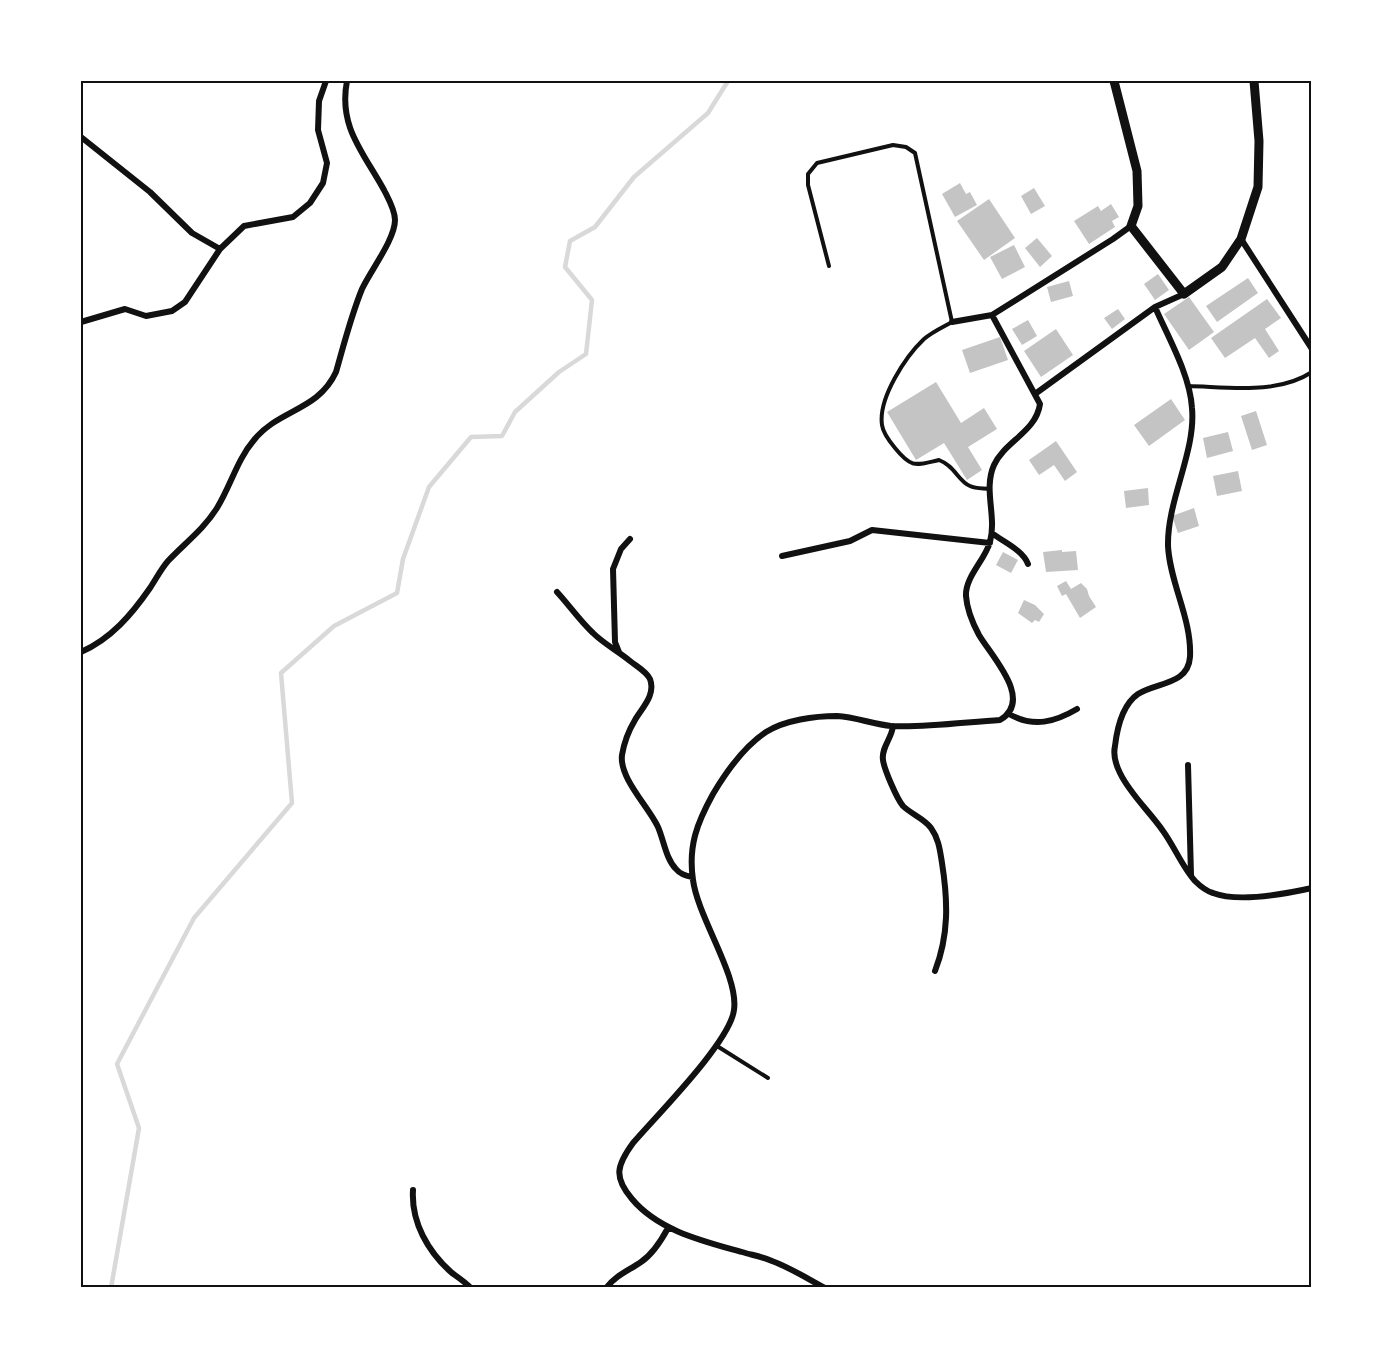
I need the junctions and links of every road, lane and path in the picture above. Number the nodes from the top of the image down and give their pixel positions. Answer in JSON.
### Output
{"nodes":[{"id":1,"x":326,"y":81,"type":"edge"},
{"id":2,"x":346,"y":81,"type":"edge"},
{"id":3,"x":1114,"y":81,"type":"edge"},
{"id":4,"x":1254,"y":81,"type":"edge"},
{"id":5,"x":81,"y":136,"type":"edge"},
{"id":6,"x":1131,"y":226,"type":"junction"},
{"id":7,"x":1241,"y":239,"type":"junction"},
{"id":8,"x":220,"y":249,"type":"junction"},
{"id":9,"x":829,"y":266,"type":"dead end"},
{"id":10,"x":1184,"y":294,"type":"junction"},
{"id":11,"x":1155,"y":307,"type":"junction"},
{"id":12,"x":992,"y":315,"type":"junction"},
{"id":13,"x":81,"y":322,"type":"edge"},
{"id":14,"x":952,"y":322,"type":"junction"},
{"id":15,"x":1312,"y":349,"type":"edge"},
{"id":16,"x":1312,"y":372,"type":"edge"},
{"id":17,"x":1188,"y":386,"type":"junction"},
{"id":18,"x":1035,"y":394,"type":"junction"},
{"id":19,"x":990,"y":489,"type":"junction"},
{"id":20,"x":992,"y":533,"type":"junction"},
{"id":21,"x":630,"y":539,"type":"dead end"},
{"id":22,"x":990,"y":543,"type":"junction"},
{"id":23,"x":782,"y":556,"type":"dead end"},
{"id":24,"x":1028,"y":564,"type":"dead end"},
{"id":25,"x":557,"y":592,"type":"dead end"},
{"id":26,"x":81,"y":652,"type":"edge"},
{"id":27,"x":620,"y":652,"type":"junction"},
{"id":28,"x":1077,"y":708,"type":"dead end"},
{"id":29,"x":1009,"y":714,"type":"junction"},
{"id":30,"x":893,"y":726,"type":"junction"},
{"id":31,"x":1188,"y":765,"type":"dead end"},
{"id":32,"x":1191,"y":876,"type":"junction"},
{"id":33,"x":692,"y":877,"type":"junction"},
{"id":34,"x":1312,"y":888,"type":"edge"},
{"id":35,"x":935,"y":971,"type":"dead end"},
{"id":36,"x":717,"y":1046,"type":"junction"},
{"id":37,"x":768,"y":1078,"type":"dead end"},
{"id":38,"x":412,"y":1190,"type":"dead end"},
{"id":39,"x":669,"y":1228,"type":"junction"},
{"id":40,"x":471,"y":1288,"type":"edge"},
{"id":41,"x":606,"y":1288,"type":"edge"},
{"id":42,"x":825,"y":1288,"type":"edge"}],
"edges":[{"from":1,"to":8,"type":"street"},
{"from":2,"to":26,"type":"street"},
{"from":3,"to":6,"type":"street"},
{"from":4,"to":7,"type":"street"},
{"from":5,"to":8,"type":"street"},
{"from":6,"to":10,"type":"street"},
{"from":6,"to":12,"type":"street"},
{"from":7,"to":10,"type":"street"},
{"from":7,"to":15,"type":"street"},
{"from":8,"to":13,"type":"street"},
{"from":9,"to":14,"type":"lane"},
{"from":10,"to":11,"type":"street"},
{"from":11,"to":17,"type":"street"},
{"from":11,"to":18,"type":"street"},
{"from":12,"to":14,"type":"street"},
{"from":12,"to":18,"type":"street"},
{"from":14,"to":19,"type":"lane"},
{"from":16,"to":17,"type":"lane"},
{"from":17,"to":32,"type":"street"},
{"from":18,"to":19,"type":"street"},
{"from":19,"to":20,"type":"street"},
{"from":20,"to":22,"type":"street"},
{"from":20,"to":24,"type":"street"},
{"from":21,"to":27,"type":"street"},
{"from":22,"to":23,"type":"street"},
{"from":22,"to":29,"type":"street"},
{"from":25,"to":27,"type":"street"},
{"from":27,"to":33,"type":"street"},
{"from":28,"to":29,"type":"street"},
{"from":29,"to":30,"type":"street"},
{"from":30,"to":33,"type":"street"},
{"from":30,"to":35,"type":"street"},
{"from":31,"to":32,"type":"street"},
{"from":32,"to":34,"type":"street"},
{"from":33,"to":36,"type":"street"},
{"from":36,"to":37,"type":"lane"},
{"from":36,"to":39,"type":"street"},
{"from":38,"to":40,"type":"street"},
{"from":39,"to":41,"type":"street"},
{"from":39,"to":42,"type":"street"}]}
